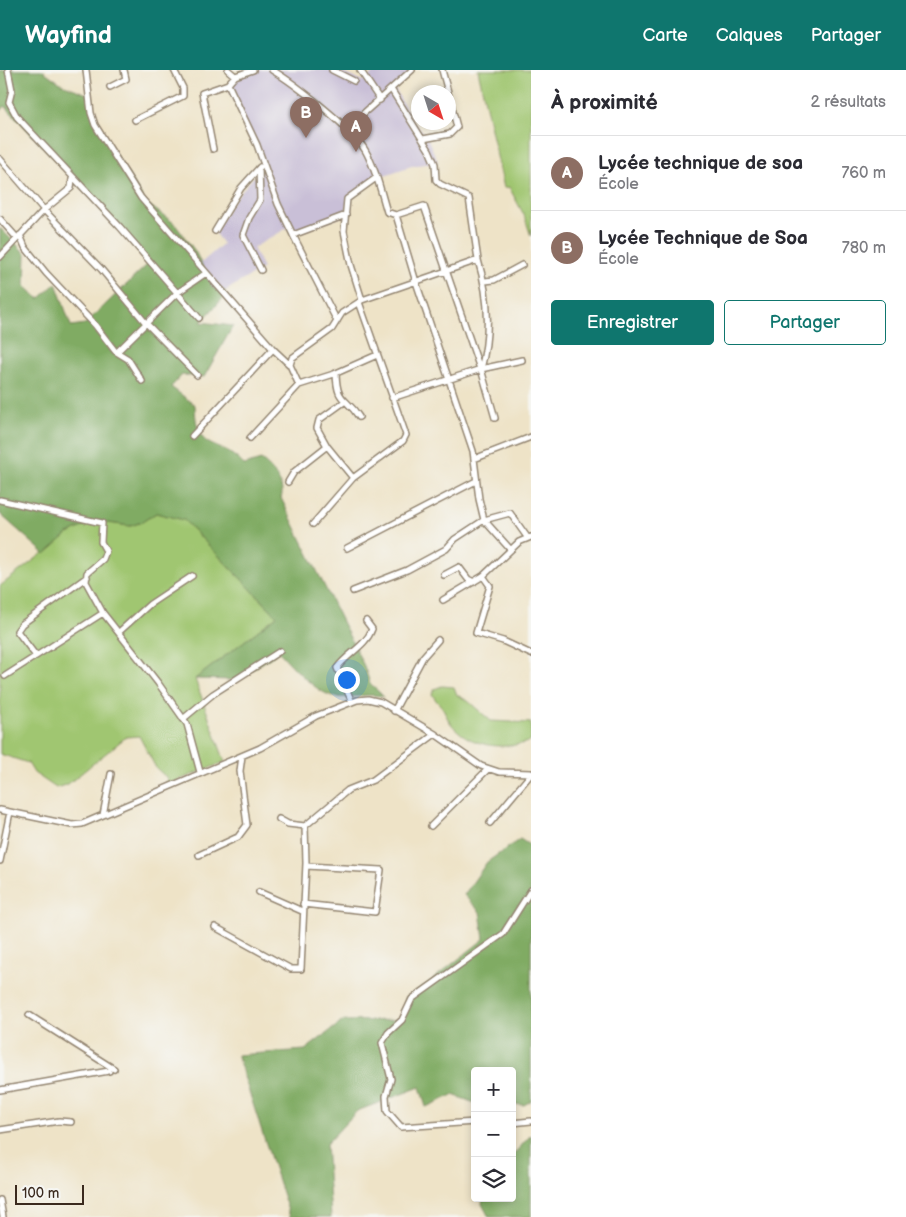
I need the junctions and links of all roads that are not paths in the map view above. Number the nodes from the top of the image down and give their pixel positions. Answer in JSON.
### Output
{"nodes":[{"id":1,"x":8,"y":70,"type":"edge"},
{"id":2,"x":86,"y":70,"type":"edge"},
{"id":3,"x":124,"y":70,"type":"edge"},
{"id":4,"x":174,"y":70,"type":"edge"},
{"id":5,"x":228,"y":70,"type":"edge"},
{"id":6,"x":253,"y":70,"type":"edge"},
{"id":7,"x":272,"y":70,"type":"edge"},
{"id":8,"x":332,"y":70,"type":"edge"},
{"id":9,"x":360,"y":70,"type":"edge"},
{"id":10,"x":412,"y":70,"type":"edge"},
{"id":11,"x":442,"y":70,"type":"edge"},
{"id":12,"x":235,"y":76,"type":"junction"},
{"id":13,"x":354,"y":81,"type":"dead end"},
{"id":14,"x":228,"y":84,"type":"junction"},
{"id":15,"x":446,"y":85,"type":"edge"},
{"id":16,"x":110,"y":87,"type":"dead end"},
{"id":17,"x":391,"y":88,"type":"junction"},
{"id":18,"x":380,"y":100,"type":"junction"},
{"id":19,"x":135,"y":120,"type":"dead end"},
{"id":20,"x":346,"y":129,"type":"junction"},
{"id":21,"x":455,"y":130,"type":"edge"},
{"id":22,"x":423,"y":139,"type":"junction"},
{"id":23,"x":213,"y":149,"type":"dead end"},
{"id":24,"x":0,"y":159,"type":"edge"},
{"id":25,"x":264,"y":163,"type":"junction"},
{"id":26,"x":259,"y":168,"type":"junction"},
{"id":27,"x":376,"y":178,"type":"junction"},
{"id":28,"x":72,"y":179,"type":"junction"},
{"id":29,"x":44,"y":210,"type":"junction"},
{"id":30,"x":346,"y":215,"type":"junction"},
{"id":31,"x":396,"y":215,"type":"junction"},
{"id":32,"x":0,"y":219,"type":"edge"},
{"id":33,"x":215,"y":231,"type":"dead end"},
{"id":34,"x":293,"y":235,"type":"junction"},
{"id":35,"x":18,"y":236,"type":"junction"},
{"id":36,"x":0,"y":257,"type":"edge"},
{"id":37,"x":478,"y":260,"type":"junction"},
{"id":38,"x":522,"y":265,"type":"dead end"},
{"id":39,"x":261,"y":270,"type":"dead end"},
{"id":40,"x":445,"y":272,"type":"junction"},
{"id":41,"x":206,"y":274,"type":"junction"},
{"id":42,"x":485,"y":281,"type":"junction"},
{"id":43,"x":416,"y":282,"type":"junction"},
{"id":44,"x":177,"y":293,"type":"junction"},
{"id":45,"x":361,"y":301,"type":"junction"},
{"id":46,"x":199,"y":318,"type":"dead end"},
{"id":47,"x":338,"y":321,"type":"junction"},
{"id":48,"x":147,"y":324,"type":"junction"},
{"id":49,"x":273,"y":349,"type":"junction"},
{"id":50,"x":117,"y":352,"type":"junction"},
{"id":51,"x":377,"y":355,"type":"junction"},
{"id":52,"x":522,"y":360,"type":"dead end"},
{"id":53,"x":290,"y":365,"type":"junction"},
{"id":54,"x":480,"y":369,"type":"junction"},
{"id":55,"x":336,"y":373,"type":"junction"},
{"id":56,"x":197,"y":375,"type":"dead end"},
{"id":57,"x":448,"y":378,"type":"junction"},
{"id":58,"x":142,"y":382,"type":"dead end"},
{"id":59,"x":299,"y":385,"type":"junction"},
{"id":60,"x":392,"y":398,"type":"junction"},
{"id":61,"x":344,"y":402,"type":"junction"},
{"id":62,"x":359,"y":417,"type":"dead end"},
{"id":63,"x":494,"y":418,"type":"dead end"},
{"id":64,"x":192,"y":436,"type":"dead end"},
{"id":65,"x":531,"y":437,"type":"edge"},
{"id":66,"x":250,"y":438,"type":"dead end"},
{"id":67,"x":327,"y":446,"type":"junction"},
{"id":68,"x":474,"y":459,"type":"junction"},
{"id":69,"x":353,"y":478,"type":"junction"},
{"id":70,"x":476,"y":480,"type":"junction"},
{"id":71,"x":288,"y":482,"type":"dead end"},
{"id":72,"x":0,"y":500,"type":"edge"},
{"id":73,"x":484,"y":520,"type":"junction"},
{"id":74,"x":313,"y":524,"type":"dead end"},
{"id":75,"x":529,"y":537,"type":"edge"},
{"id":76,"x":347,"y":548,"type":"dead end"},
{"id":77,"x":510,"y":550,"type":"junction"},
{"id":78,"x":444,"y":575,"type":"dead end"},
{"id":79,"x":192,"y":576,"type":"dead end"},
{"id":80,"x":483,"y":576,"type":"junction"},
{"id":81,"x":87,"y":577,"type":"junction"},
{"id":82,"x":474,"y":582,"type":"junction"},
{"id":83,"x":353,"y":591,"type":"dead end"},
{"id":84,"x":442,"y":600,"type":"dead end"},
{"id":85,"x":103,"y":613,"type":"junction"},
{"id":86,"x":366,"y":620,"type":"dead end"},
{"id":87,"x":119,"y":632,"type":"junction"},
{"id":88,"x":438,"y":640,"type":"dead end"},
{"id":89,"x":280,"y":651,"type":"dead end"},
{"id":90,"x":531,"y":654,"type":"edge"},
{"id":91,"x":36,"y":656,"type":"junction"},
{"id":92,"x":5,"y":676,"type":"dead end"},
{"id":93,"x":352,"y":702,"type":"junction"},
{"id":94,"x":394,"y":711,"type":"junction"},
{"id":95,"x":183,"y":719,"type":"junction"},
{"id":96,"x":436,"y":734,"type":"junction"},
{"id":97,"x":242,"y":756,"type":"junction"},
{"id":98,"x":488,"y":769,"type":"junction"},
{"id":99,"x":200,"y":772,"type":"junction"},
{"id":100,"x":531,"y":773,"type":"edge"},
{"id":101,"x":111,"y":774,"type":"dead end"},
{"id":102,"x":0,"y":810,"type":"edge"},
{"id":103,"x":10,"y":812,"type":"junction"},
{"id":104,"x":102,"y":815,"type":"junction"},
{"id":105,"x":279,"y":819,"type":"dead end"},
{"id":106,"x":490,"y":823,"type":"dead end"},
{"id":107,"x":305,"y":826,"type":"junction"},
{"id":108,"x":431,"y":826,"type":"dead end"},
{"id":109,"x":199,"y":855,"type":"dead end"},
{"id":110,"x":0,"y":861,"type":"edge"},
{"id":111,"x":306,"y":866,"type":"junction"},
{"id":112,"x":531,"y":890,"type":"edge"},
{"id":113,"x":259,"y":892,"type":"dead end"},
{"id":114,"x":303,"y":904,"type":"junction"},
{"id":115,"x":302,"y":911,"type":"junction"},
{"id":116,"x":216,"y":927,"type":"dead end"},
{"id":117,"x":29,"y":1015,"type":"dead end"},
{"id":118,"x":0,"y":1090,"type":"edge"},
{"id":119,"x":531,"y":1121,"type":"edge"},
{"id":120,"x":71,"y":1122,"type":"dead end"},
{"id":121,"x":471,"y":1122,"type":"edge"},
{"id":122,"x":516,"y":1123,"type":"edge"},
{"id":123,"x":0,"y":1130,"type":"edge"},
{"id":124,"x":0,"y":1200,"type":"edge"},
{"id":125,"x":4,"y":1217,"type":"edge"}],
"edges":[{"from":1,"to":28,"type":"street"},
{"from":2,"to":41,"type":"street"},
{"from":3,"to":16,"type":"street"},
{"from":4,"to":19,"type":"street"},
{"from":5,"to":12,"type":"street"},
{"from":6,"to":12,"type":"street"},
{"from":7,"to":20,"type":"street"},
{"from":8,"to":13,"type":"street"},
{"from":9,"to":18,"type":"street"},
{"from":10,"to":17,"type":"street"},
{"from":11,"to":15,"type":"street"},
{"from":12,"to":14,"type":"street"},
{"from":14,"to":23,"type":"street"},
{"from":14,"to":25,"type":"street"},
{"from":17,"to":18,"type":"street"},
{"from":17,"to":22,"type":"street"},
{"from":18,"to":20,"type":"street"},
{"from":20,"to":27,"type":"street"},
{"from":21,"to":22,"type":"street"},
{"from":22,"to":37,"type":"street"},
{"from":24,"to":29,"type":"street"},
{"from":25,"to":26,"type":"street"},
{"from":25,"to":34,"type":"street"},
{"from":26,"to":33,"type":"street"},
{"from":26,"to":39,"type":"street"},
{"from":27,"to":30,"type":"street"},
{"from":27,"to":31,"type":"street"},
{"from":28,"to":29,"type":"street"},
{"from":28,"to":44,"type":"street"},
{"from":29,"to":35,"type":"street"},
{"from":29,"to":48,"type":"street"},
{"from":30,"to":34,"type":"street"},
{"from":30,"to":45,"type":"street"},
{"from":31,"to":40,"type":"street"},
{"from":31,"to":43,"type":"street"},
{"from":32,"to":35,"type":"street"},
{"from":34,"to":47,"type":"street"},
{"from":35,"to":36,"type":"street"},
{"from":35,"to":50,"type":"street"},
{"from":37,"to":40,"type":"street"},
{"from":37,"to":42,"type":"street"},
{"from":38,"to":42,"type":"street"},
{"from":40,"to":43,"type":"street"},
{"from":40,"to":54,"type":"street"},
{"from":41,"to":44,"type":"street"},
{"from":41,"to":49,"type":"street"},
{"from":42,"to":54,"type":"street"},
{"from":43,"to":45,"type":"street"},
{"from":43,"to":57,"type":"street"},
{"from":44,"to":46,"type":"street"},
{"from":44,"to":48,"type":"street"},
{"from":45,"to":47,"type":"street"},
{"from":45,"to":51,"type":"street"},
{"from":47,"to":53,"type":"street"},
{"from":48,"to":50,"type":"street"},
{"from":48,"to":56,"type":"street"},
{"from":49,"to":53,"type":"street"},
{"from":49,"to":64,"type":"street"},
{"from":50,"to":58,"type":"street"},
{"from":51,"to":55,"type":"street"},
{"from":51,"to":60,"type":"street"},
{"from":52,"to":54,"type":"street"},
{"from":53,"to":59,"type":"street"},
{"from":54,"to":57,"type":"street"},
{"from":54,"to":63,"type":"street"},
{"from":55,"to":59,"type":"street"},
{"from":55,"to":61,"type":"street"},
{"from":57,"to":60,"type":"street"},
{"from":57,"to":68,"type":"street"},
{"from":59,"to":66,"type":"street"},
{"from":60,"to":69,"type":"street"},
{"from":61,"to":62,"type":"street"},
{"from":61,"to":67,"type":"street"},
{"from":65,"to":68,"type":"street"},
{"from":67,"to":69,"type":"street"},
{"from":67,"to":71,"type":"street"},
{"from":68,"to":70,"type":"street"},
{"from":69,"to":74,"type":"street"},
{"from":70,"to":73,"type":"street"},
{"from":70,"to":76,"type":"street"},
{"from":72,"to":81,"type":"street"},
{"from":73,"to":75,"type":"street"},
{"from":73,"to":77,"type":"street"},
{"from":73,"to":83,"type":"street"},
{"from":75,"to":77,"type":"street"},
{"from":77,"to":80,"type":"street"},
{"from":78,"to":82,"type":"street"},
{"from":79,"to":87,"type":"street"},
{"from":80,"to":82,"type":"street"},
{"from":80,"to":90,"type":"street"},
{"from":81,"to":85,"type":"street"},
{"from":81,"to":91,"type":"street"},
{"from":82,"to":84,"type":"street"},
{"from":85,"to":87,"type":"street"},
{"from":85,"to":91,"type":"street"},
{"from":86,"to":93,"type":"street"},
{"from":87,"to":95,"type":"street"},
{"from":88,"to":94,"type":"street"},
{"from":89,"to":95,"type":"street"},
{"from":91,"to":92,"type":"street"},
{"from":93,"to":94,"type":"street"},
{"from":93,"to":97,"type":"street"},
{"from":94,"to":96,"type":"street"},
{"from":95,"to":99,"type":"street"},
{"from":96,"to":98,"type":"street"},
{"from":96,"to":107,"type":"street"},
{"from":97,"to":99,"type":"street"},
{"from":97,"to":109,"type":"street"},
{"from":98,"to":100,"type":"street"},
{"from":98,"to":108,"type":"street"},
{"from":99,"to":104,"type":"street"},
{"from":100,"to":106,"type":"street"},
{"from":101,"to":104,"type":"street"},
{"from":102,"to":103,"type":"street"},
{"from":103,"to":104,"type":"street"},
{"from":103,"to":110,"type":"street"},
{"from":105,"to":107,"type":"street"},
{"from":107,"to":111,"type":"street"},
{"from":111,"to":114,"type":"street"},
{"from":111,"to":114,"type":"street"},
{"from":112,"to":121,"type":"street"},
{"from":113,"to":115,"type":"street"},
{"from":114,"to":115,"type":"street"},
{"from":115,"to":116,"type":"street"},
{"from":117,"to":118,"type":"street"},
{"from":119,"to":122,"type":"street"},
{"from":120,"to":123,"type":"street"},
{"from":124,"to":125,"type":"street"}]}
